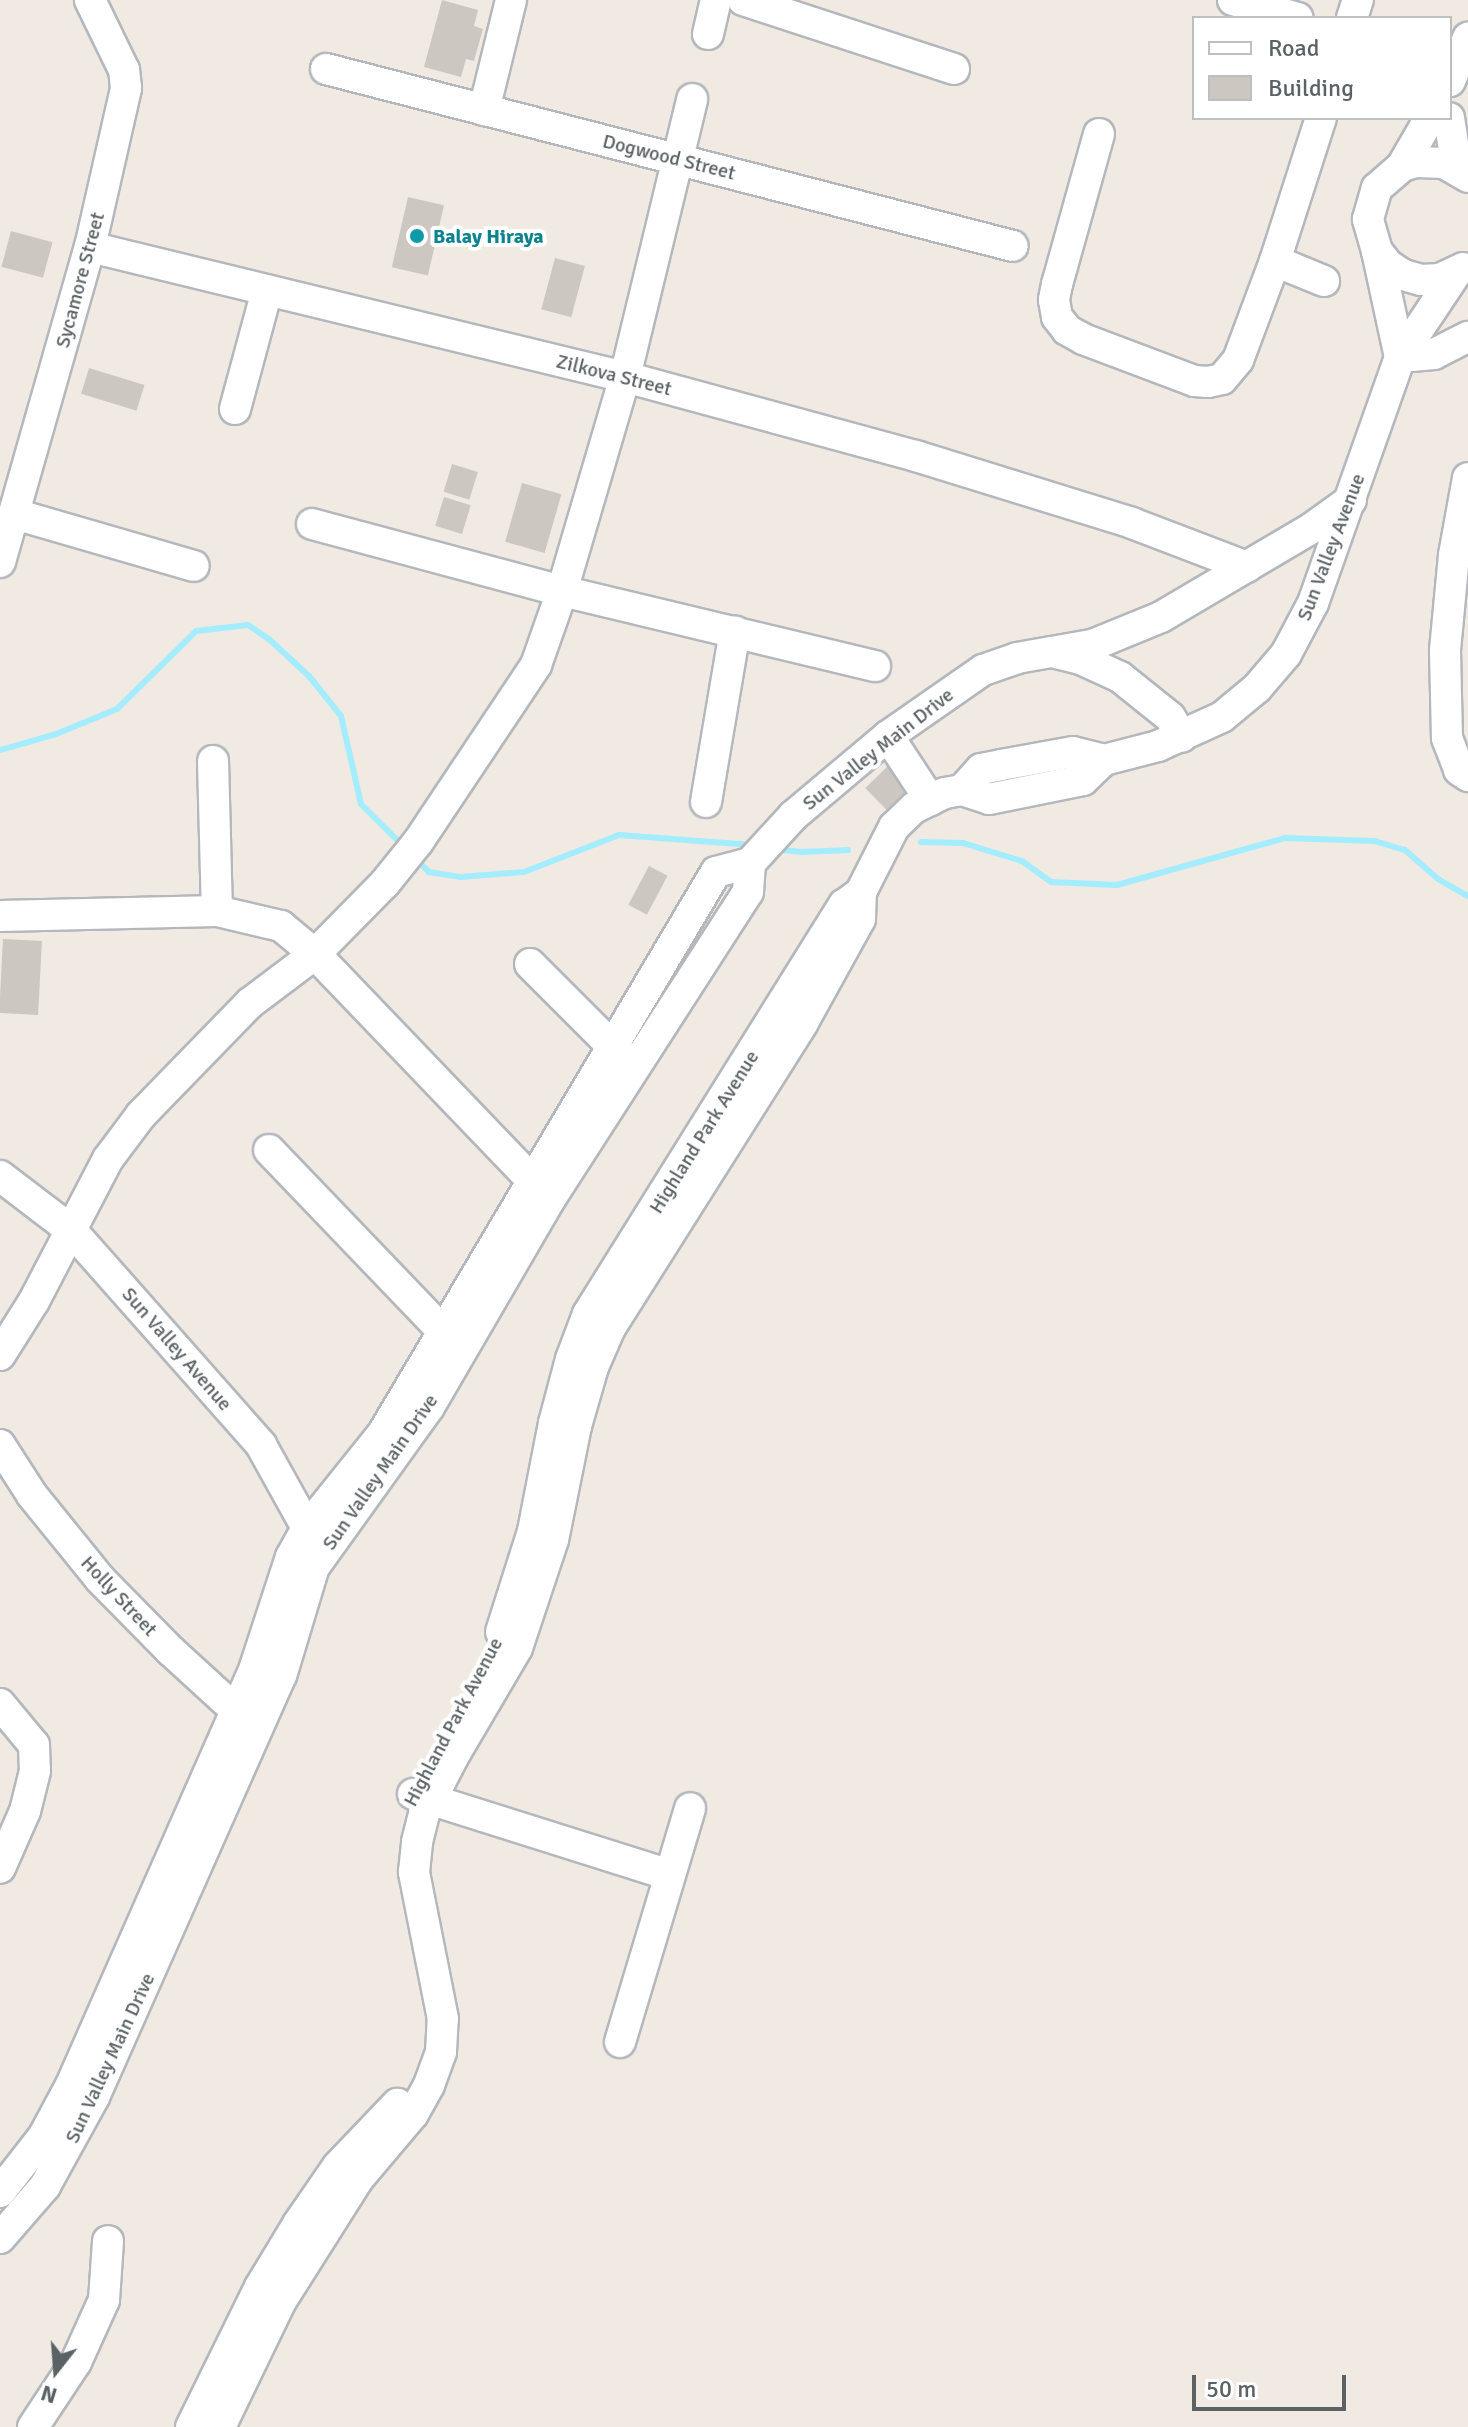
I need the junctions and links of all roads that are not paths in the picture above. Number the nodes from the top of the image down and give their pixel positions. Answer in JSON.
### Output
{"nodes":[{"id":1,"x":90,"y":0,"type":"edge"},
{"id":2,"x":511,"y":0,"type":"edge"},
{"id":3,"x":716,"y":0,"type":"edge"},
{"id":4,"x":743,"y":0,"type":"edge"},
{"id":5,"x":1233,"y":0,"type":"edge"},
{"id":6,"x":1291,"y":16,"type":"edge"},
{"id":7,"x":708,"y":34,"type":"dead end"},
{"id":8,"x":1468,"y":38,"type":"edge"},
{"id":9,"x":326,"y":69,"type":"dead end"},
{"id":10,"x":954,"y":69,"type":"dead end"},
{"id":11,"x":1452,"y":76,"type":"edge"},
{"id":12,"x":692,"y":99,"type":"dead end"},
{"id":13,"x":484,"y":110,"type":"junction"},
{"id":14,"x":1320,"y":120,"type":"edge"},
{"id":15,"x":1429,"y":120,"type":"edge"},
{"id":16,"x":1450,"y":120,"type":"edge"},
{"id":17,"x":1099,"y":134,"type":"dead end"},
{"id":18,"x":679,"y":160,"type":"junction"},
{"id":19,"x":1402,"y":166,"type":"junction"},
{"id":20,"x":1463,"y":173,"type":"edge"},
{"id":21,"x":1013,"y":246,"type":"dead end"},
{"id":22,"x":90,"y":247,"type":"junction"},
{"id":23,"x":1377,"y":251,"type":"junction"},
{"id":24,"x":1275,"y":261,"type":"junction"},
{"id":25,"x":1462,"y":269,"type":"edge"},
{"id":26,"x":1324,"y":281,"type":"dead end"},
{"id":27,"x":267,"y":290,"type":"junction"},
{"id":28,"x":1468,"y":337,"type":"edge"},
{"id":29,"x":1400,"y":357,"type":"junction"},
{"id":30,"x":625,"y":377,"type":"junction"},
{"id":31,"x":235,"y":409,"type":"dead end"},
{"id":32,"x":1468,"y":480,"type":"edge"},
{"id":33,"x":1351,"y":500,"type":"junction"},
{"id":34,"x":15,"y":514,"type":"junction"},
{"id":35,"x":312,"y":524,"type":"dead end"},
{"id":36,"x":0,"y":562,"type":"edge"},
{"id":37,"x":194,"y":566,"type":"dead end"},
{"id":38,"x":1247,"y":567,"type":"junction"},
{"id":39,"x":562,"y":591,"type":"junction"},
{"id":40,"x":735,"y":631,"type":"junction"},
{"id":41,"x":1457,"y":650,"type":"edge"},
{"id":42,"x":1052,"y":652,"type":"junction"},
{"id":43,"x":875,"y":666,"type":"dead end"},
{"id":44,"x":888,"y":736,"type":"junction"},
{"id":45,"x":1182,"y":737,"type":"junction"},
{"id":46,"x":213,"y":761,"type":"dead end"},
{"id":47,"x":1468,"y":776,"type":"edge"},
{"id":48,"x":930,"y":800,"type":"junction"},
{"id":49,"x":706,"y":802,"type":"dead end"},
{"id":50,"x":754,"y":859,"type":"junction"},
{"id":51,"x":217,"y":911,"type":"junction"},
{"id":52,"x":0,"y":916,"type":"edge"},
{"id":53,"x":315,"y":954,"type":"junction"},
{"id":54,"x":530,"y":964,"type":"dead end"},
{"id":55,"x":612,"y":1046,"type":"junction"},
{"id":56,"x":634,"y":1068,"type":"junction"},
{"id":57,"x":269,"y":1150,"type":"dead end"},
{"id":58,"x":0,"y":1176,"type":"edge"},
{"id":59,"x":540,"y":1190,"type":"junction"},
{"id":60,"x":71,"y":1230,"type":"junction"},
{"id":61,"x":452,"y":1341,"type":"junction"},
{"id":62,"x":0,"y":1355,"type":"edge"},
{"id":63,"x":0,"y":1445,"type":"edge"},
{"id":64,"x":317,"y":1536,"type":"junction"},
{"id":65,"x":0,"y":1704,"type":"edge"},
{"id":66,"x":247,"y":1720,"type":"junction"},
{"id":67,"x":421,"y":1797,"type":"junction"},
{"id":68,"x":690,"y":1808,"type":"dead end"},
{"id":69,"x":0,"y":1868,"type":"edge"},
{"id":70,"x":670,"y":1875,"type":"junction"},
{"id":71,"x":620,"y":2042,"type":"dead end"},
{"id":72,"x":405,"y":2108,"type":"junction"},
{"id":73,"x":0,"y":2192,"type":"edge"},
{"id":74,"x":0,"y":2238,"type":"edge"},
{"id":75,"x":108,"y":2241,"type":"dead end"},
{"id":76,"x":33,"y":2427,"type":"edge"},
{"id":77,"x":191,"y":2427,"type":"edge"},
{"id":78,"x":220,"y":2427,"type":"edge"}],
"edges":[{"from":1,"to":22,"type":"street","name":"Sycamore Street"},
{"from":2,"to":13,"type":"street"},
{"from":3,"to":7,"type":"street"},
{"from":4,"to":10,"type":"street"},
{"from":5,"to":6,"type":"street"},
{"from":8,"to":11,"type":"street"},
{"from":9,"to":13,"type":"street","name":"Dogwood Street"},
{"from":12,"to":18,"type":"street"},
{"from":13,"to":18,"type":"street","name":"Dogwood Street"},
{"from":14,"to":24,"type":"street"},
{"from":15,"to":19,"type":"street"},
{"from":16,"to":20,"type":"street"},
{"from":17,"to":24,"type":"street"},
{"from":18,"to":21,"type":"street","name":"Dogwood Street"},
{"from":18,"to":30,"type":"street"},
{"from":19,"to":20,"type":"street"},
{"from":19,"to":23,"type":"street"},
{"from":22,"to":27,"type":"street","name":"Zilkova Street"},
{"from":22,"to":34,"type":"street","name":"Sycamore Street"},
{"from":23,"to":25,"type":"street"},
{"from":23,"to":29,"type":"street"},
{"from":24,"to":26,"type":"street"},
{"from":25,"to":29,"type":"street","name":"Sun Valley Avenue"},
{"from":27,"to":30,"type":"street","name":"Zilkova Street"},
{"from":27,"to":31,"type":"street"},
{"from":28,"to":29,"type":"street"},
{"from":29,"to":33,"type":"street","name":"Sun Valley Avenue"},
{"from":30,"to":38,"type":"street","name":"Zilkova Street"},
{"from":30,"to":39,"type":"street"},
{"from":32,"to":41,"type":"street"},
{"from":33,"to":38,"type":"street"},
{"from":33,"to":45,"type":"street","name":"Sun Valley Avenue"},
{"from":34,"to":36,"type":"street","name":"Sycamore Street"},
{"from":34,"to":37,"type":"street"},
{"from":35,"to":39,"type":"street"},
{"from":38,"to":42,"type":"street"},
{"from":39,"to":40,"type":"street"},
{"from":39,"to":53,"type":"street"},
{"from":40,"to":43,"type":"street"},
{"from":40,"to":49,"type":"street"},
{"from":41,"to":47,"type":"street"},
{"from":42,"to":44,"type":"street","name":"Sun Valley Main Drive"},
{"from":42,"to":45,"type":"street","name":"Sun Valley Main Drive"},
{"from":44,"to":48,"type":"street"},
{"from":44,"to":50,"type":"street","name":"Sun Valley Main Drive"},
{"from":45,"to":48,"type":"street","name":"Highland Park Avenue"},
{"from":46,"to":51,"type":"street"},
{"from":48,"to":67,"type":"street","name":"Highland Park Avenue"},
{"from":50,"to":55,"type":"street","name":"Sun Valley Main Drive"},
{"from":50,"to":56,"type":"street","name":"Sun Valley Main Drive"},
{"from":51,"to":52,"type":"street"},
{"from":51,"to":53,"type":"street"},
{"from":53,"to":59,"type":"street"},
{"from":53,"to":60,"type":"street"},
{"from":54,"to":55,"type":"street"},
{"from":55,"to":56,"type":"street"},
{"from":55,"to":59,"type":"street","name":"Sun Valley Main Drive"},
{"from":56,"to":59,"type":"street","name":"Sun Valley Main Drive"},
{"from":57,"to":61,"type":"street"},
{"from":58,"to":60,"type":"street","name":"Sun Valley Avenue"},
{"from":59,"to":61,"type":"street","name":"Sun Valley Main Drive"},
{"from":60,"to":62,"type":"street"},
{"from":60,"to":64,"type":"street","name":"Sun Valley Avenue"},
{"from":61,"to":64,"type":"street","name":"Sun Valley Main Drive"},
{"from":63,"to":66,"type":"street","name":"Holly Street"},
{"from":64,"to":66,"type":"street","name":"Sun Valley Main Drive"},
{"from":65,"to":69,"type":"street"},
{"from":66,"to":73,"type":"street","name":"Sun Valley Main Drive"},
{"from":66,"to":74,"type":"street","name":"Sun Valley Main Drive"},
{"from":67,"to":70,"type":"street"},
{"from":67,"to":72,"type":"street","name":"Highland Park Avenue"},
{"from":68,"to":70,"type":"street"},
{"from":70,"to":71,"type":"street"},
{"from":72,"to":77,"type":"street","name":"Highland Park Avenue"},
{"from":72,"to":78,"type":"street","name":"Highland Park Avenue"},
{"from":75,"to":76,"type":"street"}]}
